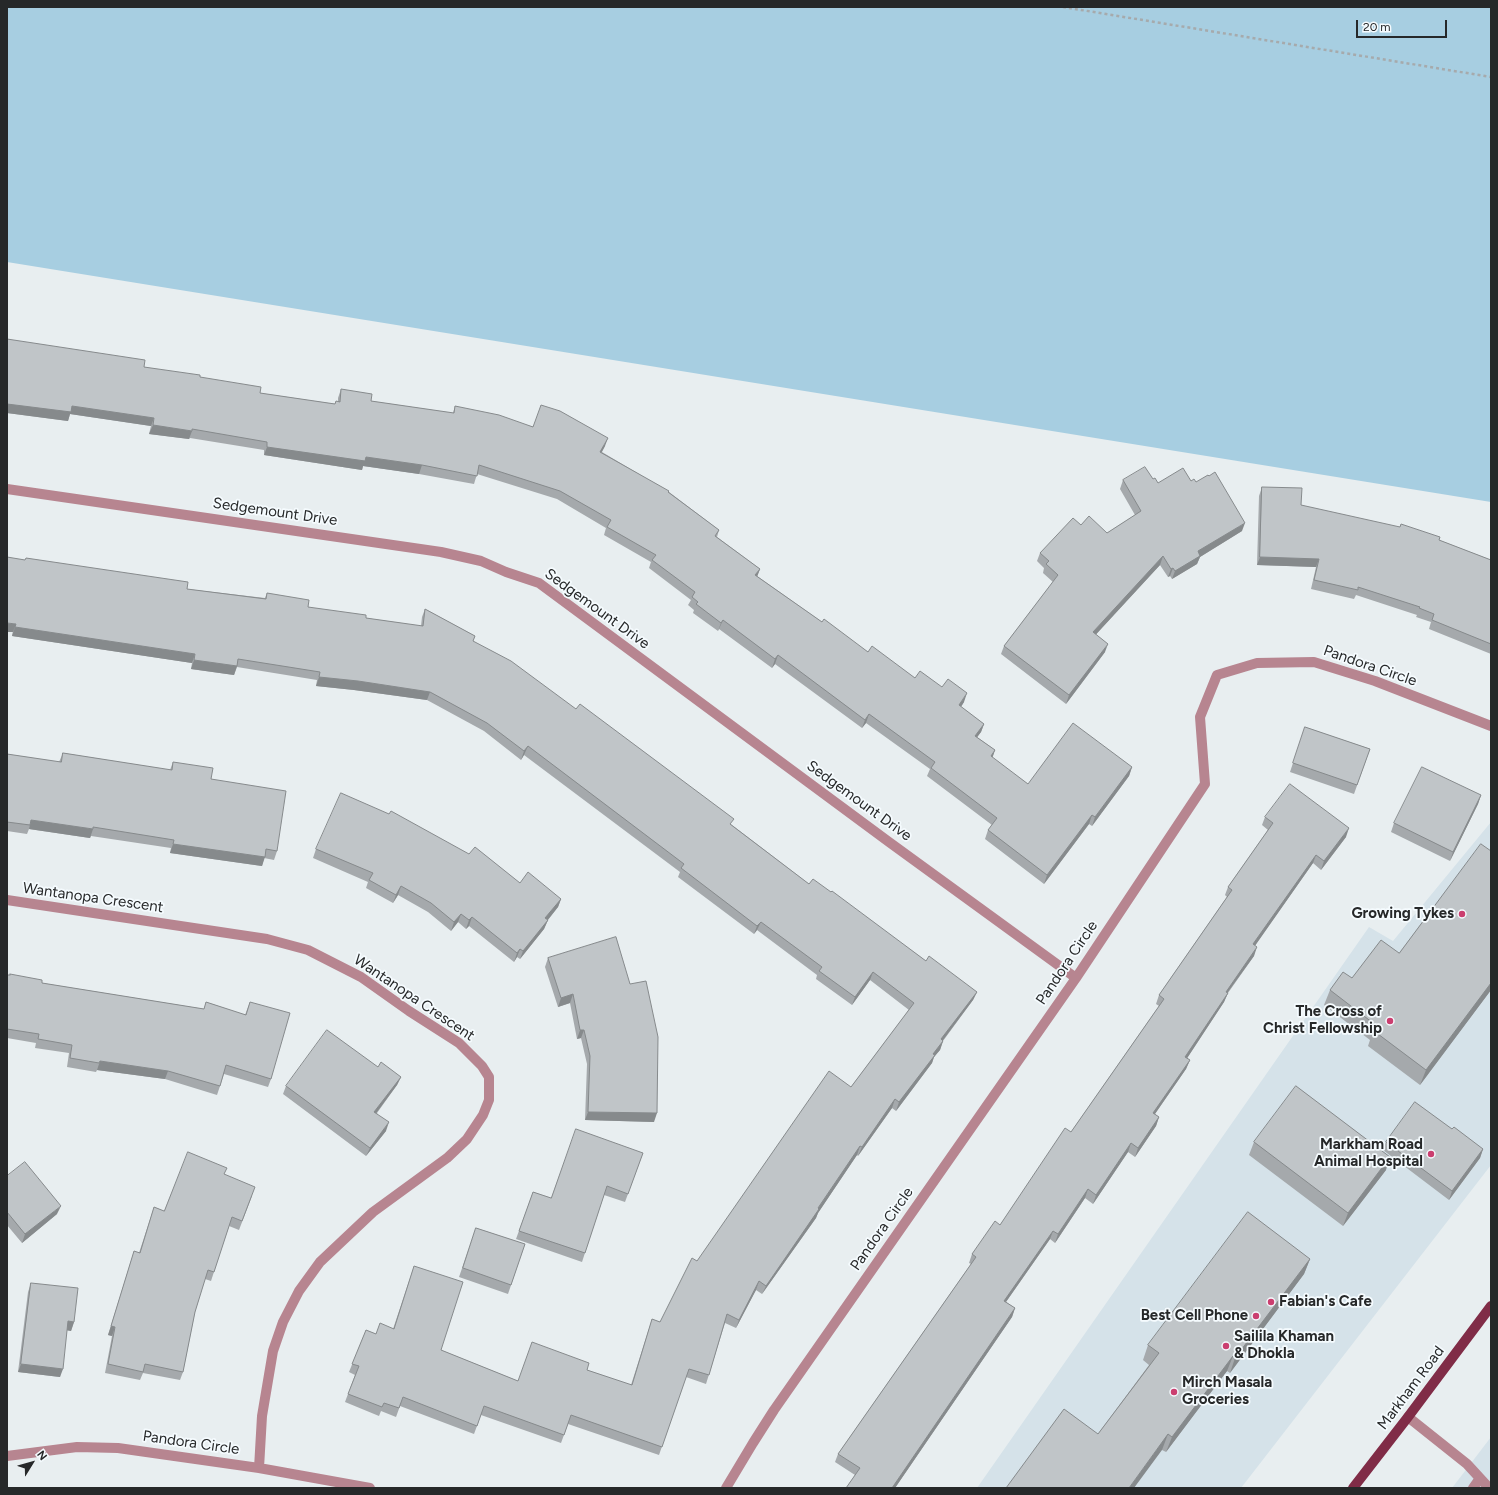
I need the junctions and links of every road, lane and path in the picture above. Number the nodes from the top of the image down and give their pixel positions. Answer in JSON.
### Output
{"nodes":[{"id":1,"x":1063,"y":7,"type":"edge"},
{"id":2,"x":1491,"y":76,"type":"edge"},
{"id":3,"x":7,"y":489,"type":"edge"},
{"id":4,"x":1491,"y":726,"type":"edge"},
{"id":5,"x":7,"y":900,"type":"edge"},
{"id":6,"x":1076,"y":978,"type":"junction"},
{"id":7,"x":1491,"y":1306,"type":"edge"},
{"id":8,"x":1408,"y":1417,"type":"junction"},
{"id":9,"x":7,"y":1456,"type":"edge"},
{"id":10,"x":259,"y":1468,"type":"junction"},
{"id":11,"x":1480,"y":1478,"type":"junction"},
{"id":12,"x":370,"y":1488,"type":"edge"},
{"id":13,"x":726,"y":1488,"type":"edge"},
{"id":14,"x":1353,"y":1488,"type":"edge"},
{"id":15,"x":1473,"y":1488,"type":"edge"},
{"id":16,"x":1489,"y":1488,"type":"edge"}],
"edges":[{"from":1,"to":2,"type":"path"},
{"from":3,"to":6,"type":"street","name":"Sedgemount Drive"},
{"from":4,"to":6,"type":"street","name":"Pandora Circle"},
{"from":5,"to":10,"type":"street","name":"Wantanopa Crescent"},
{"from":6,"to":13,"type":"street","name":"Pandora Circle"},
{"from":7,"to":8,"type":"main road","name":"Markham Road"},
{"from":8,"to":11,"type":"street"},
{"from":8,"to":14,"type":"main road","name":"Markham Road"},
{"from":9,"to":10,"type":"street","name":"Pandora Circle"},
{"from":10,"to":12,"type":"street","name":"Pandora Circle"},
{"from":11,"to":15,"type":"street"},
{"from":11,"to":16,"type":"street"}]}
